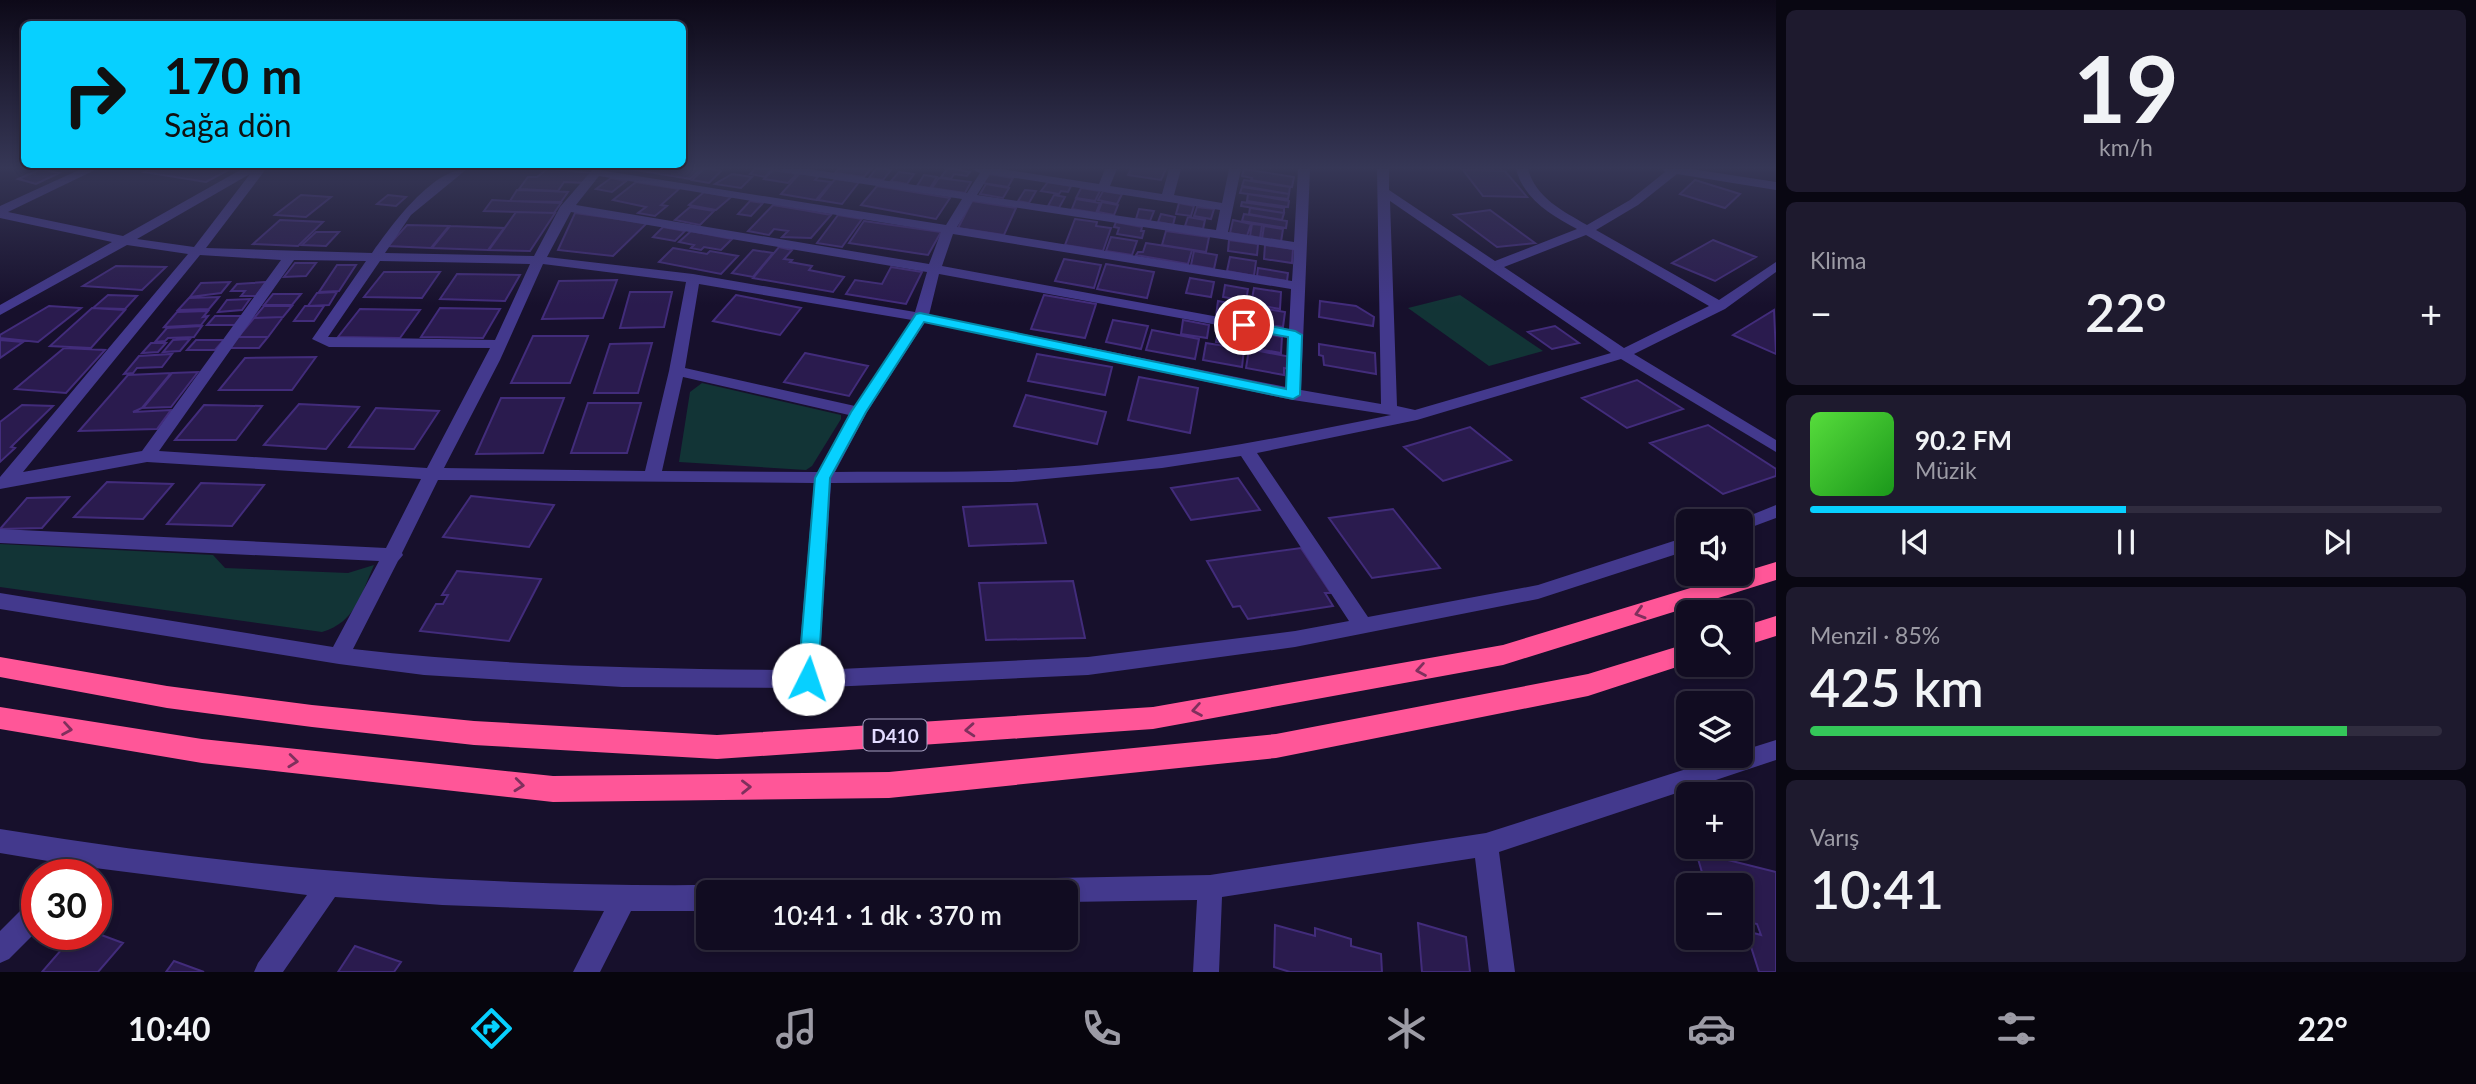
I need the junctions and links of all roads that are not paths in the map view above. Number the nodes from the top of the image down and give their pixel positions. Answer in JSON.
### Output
{"nodes":[{"id":1,"x":6,"y":214,"type":"edge"},
{"id":2,"x":170,"y":214,"type":"edge"},
{"id":3,"x":225,"y":214,"type":"edge"},
{"id":4,"x":405,"y":214,"type":"edge"},
{"id":5,"x":562,"y":214,"type":"edge"},
{"id":6,"x":610,"y":214,"type":"edge"},
{"id":7,"x":853,"y":214,"type":"edge"},
{"id":8,"x":959,"y":214,"type":"edge"},
{"id":9,"x":1085,"y":214,"type":"edge"},
{"id":10,"x":1225,"y":214,"type":"edge"},
{"id":11,"x":1302,"y":214,"type":"edge"},
{"id":12,"x":1384,"y":214,"type":"edge"},
{"id":13,"x":1417,"y":214,"type":"edge"},
{"id":14,"x":1559,"y":214,"type":"edge"},
{"id":15,"x":1615,"y":214,"type":"edge"},
{"id":16,"x":948,"y":231,"type":"junction"},
{"id":17,"x":1588,"y":232,"type":"junction"},
{"id":18,"x":1221,"y":235,"type":"junction"},
{"id":19,"x":122,"y":241,"type":"junction"},
{"id":20,"x":1300,"y":247,"type":"junction"},
{"id":21,"x":197,"y":251,"type":"junction"},
{"id":22,"x":291,"y":255,"type":"junction"},
{"id":23,"x":379,"y":256,"type":"junction"},
{"id":24,"x":537,"y":260,"type":"junction"},
{"id":25,"x":1492,"y":267,"type":"junction"},
{"id":26,"x":1775,"y":267,"type":"edge"},
{"id":27,"x":934,"y":269,"type":"junction"},
{"id":28,"x":692,"y":278,"type":"junction"},
{"id":29,"x":1298,"y":286,"type":"junction"},
{"id":30,"x":1720,"y":306,"type":"junction"},
{"id":31,"x":0,"y":311,"type":"edge"},
{"id":32,"x":920,"y":317,"type":"junction"},
{"id":33,"x":1295,"y":335,"type":"junction"},
{"id":34,"x":500,"y":344,"type":"junction"},
{"id":35,"x":1623,"y":354,"type":"junction"},
{"id":36,"x":677,"y":371,"type":"junction"},
{"id":37,"x":1293,"y":395,"type":"junction"},
{"id":38,"x":1389,"y":410,"type":"junction"},
{"id":39,"x":859,"y":412,"type":"junction"},
{"id":40,"x":1417,"y":415,"type":"junction"},
{"id":41,"x":1776,"y":447,"type":"edge"},
{"id":42,"x":1245,"y":449,"type":"junction"},
{"id":43,"x":147,"y":456,"type":"junction"},
{"id":44,"x":432,"y":474,"type":"junction"},
{"id":45,"x":652,"y":476,"type":"junction"},
{"id":46,"x":822,"y":478,"type":"junction"},
{"id":47,"x":4,"y":485,"type":"edge"},
{"id":48,"x":1776,"y":511,"type":"edge"},
{"id":49,"x":1753,"y":520,"type":"edge"},
{"id":50,"x":0,"y":537,"type":"edge"},
{"id":51,"x":1676,"y":547,"type":"edge"},
{"id":52,"x":394,"y":555,"type":"junction"},
{"id":53,"x":1776,"y":571,"type":"edge"},
{"id":54,"x":0,"y":601,"type":"edge"},
{"id":55,"x":1776,"y":626,"type":"edge"},
{"id":56,"x":1364,"y":627,"type":"junction"},
{"id":57,"x":1753,"y":633,"type":"edge"},
{"id":58,"x":339,"y":656,"type":"junction"},
{"id":59,"x":1676,"y":657,"type":"edge"},
{"id":60,"x":0,"y":667,"type":"edge"},
{"id":61,"x":808,"y":679,"type":"junction"},
{"id":62,"x":0,"y":718,"type":"edge"},
{"id":63,"x":1776,"y":750,"type":"edge"},
{"id":64,"x":0,"y":841,"type":"edge"},
{"id":65,"x":1486,"y":845,"type":"junction"},
{"id":66,"x":89,"y":857,"type":"joint"},
{"id":67,"x":328,"y":886,"type":"junction"},
{"id":68,"x":1210,"y":887,"type":"junction"},
{"id":69,"x":1078,"y":889,"type":"edge"},
{"id":70,"x":696,"y":898,"type":"edge"},
{"id":71,"x":623,"y":900,"type":"junction"},
{"id":72,"x":21,"y":928,"type":"edge"},
{"id":73,"x":0,"y":950,"type":"edge"},
{"id":74,"x":267,"y":972,"type":"edge"},
{"id":75,"x":586,"y":972,"type":"edge"},
{"id":76,"x":1206,"y":972,"type":"edge"},
{"id":77,"x":1502,"y":972,"type":"edge"}],
"edges":[{"from":1,"to":19,"type":"street"},
{"from":2,"to":19,"type":"street"},
{"from":3,"to":21,"type":"street"},
{"from":4,"to":23,"type":"street"},
{"from":5,"to":24,"type":"street"},
{"from":6,"to":27,"type":"street"},
{"from":7,"to":16,"type":"street"},
{"from":8,"to":16,"type":"street"},
{"from":9,"to":18,"type":"street"},
{"from":10,"to":18,"type":"street"},
{"from":11,"to":20,"type":"street"},
{"from":12,"to":38,"type":"street"},
{"from":13,"to":25,"type":"street"},
{"from":14,"to":17,"type":"street"},
{"from":15,"to":17,"type":"street"},
{"from":16,"to":27,"type":"street"},
{"from":16,"to":29,"type":"street"},
{"from":17,"to":25,"type":"street"},
{"from":17,"to":30,"type":"street"},
{"from":18,"to":20,"type":"street"},
{"from":19,"to":21,"type":"street"},
{"from":19,"to":31,"type":"street"},
{"from":20,"to":29,"type":"street"},
{"from":21,"to":22,"type":"street"},
{"from":21,"to":47,"type":"street"},
{"from":22,"to":23,"type":"street"},
{"from":22,"to":43,"type":"street"},
{"from":23,"to":24,"type":"street"},
{"from":23,"to":34,"type":"street"},
{"from":24,"to":28,"type":"street"},
{"from":24,"to":34,"type":"street"},
{"from":25,"to":35,"type":"street"},
{"from":26,"to":30,"type":"street"},
{"from":27,"to":32,"type":"street"},
{"from":27,"to":33,"type":"street"},
{"from":28,"to":32,"type":"street"},
{"from":28,"to":36,"type":"street"},
{"from":29,"to":33,"type":"street"},
{"from":30,"to":35,"type":"street"},
{"from":32,"to":37,"type":"street"},
{"from":32,"to":39,"type":"street"},
{"from":33,"to":37,"type":"street"},
{"from":34,"to":44,"type":"street"},
{"from":35,"to":40,"type":"street"},
{"from":35,"to":41,"type":"street"},
{"from":36,"to":39,"type":"street"},
{"from":36,"to":45,"type":"street"},
{"from":37,"to":38,"type":"street"},
{"from":38,"to":40,"type":"street"},
{"from":39,"to":46,"type":"street"},
{"from":40,"to":42,"type":"street"},
{"from":42,"to":46,"type":"street"},
{"from":42,"to":56,"type":"street"},
{"from":43,"to":44,"type":"street"},
{"from":43,"to":47,"type":"street"},
{"from":44,"to":45,"type":"street"},
{"from":44,"to":52,"type":"street"},
{"from":45,"to":46,"type":"street"},
{"from":46,"to":61,"type":"street"},
{"from":48,"to":49,"type":"street"},
{"from":50,"to":52,"type":"street"},
{"from":51,"to":56,"type":"street"},
{"from":52,"to":58,"type":"street"},
{"from":53,"to":60,"type":"highway","number":"D410","one_way":true},
{"from":54,"to":58,"type":"street"},
{"from":55,"to":57,"type":"highway"},
{"from":56,"to":61,"type":"street"},
{"from":58,"to":61,"type":"street"},
{"from":62,"to":59,"type":"highway","number":"D410","one_way":true},
{"from":63,"to":65,"type":"street"},
{"from":64,"to":66,"type":"street"},
{"from":65,"to":68,"type":"street"},
{"from":65,"to":77,"type":"street"},
{"from":66,"to":67,"type":"street"},
{"from":67,"to":71,"type":"street"},
{"from":67,"to":74,"type":"street"},
{"from":68,"to":69,"type":"street"},
{"from":68,"to":76,"type":"street"},
{"from":70,"to":71,"type":"street"},
{"from":71,"to":75,"type":"street"},
{"from":72,"to":73,"type":"street"}]}
